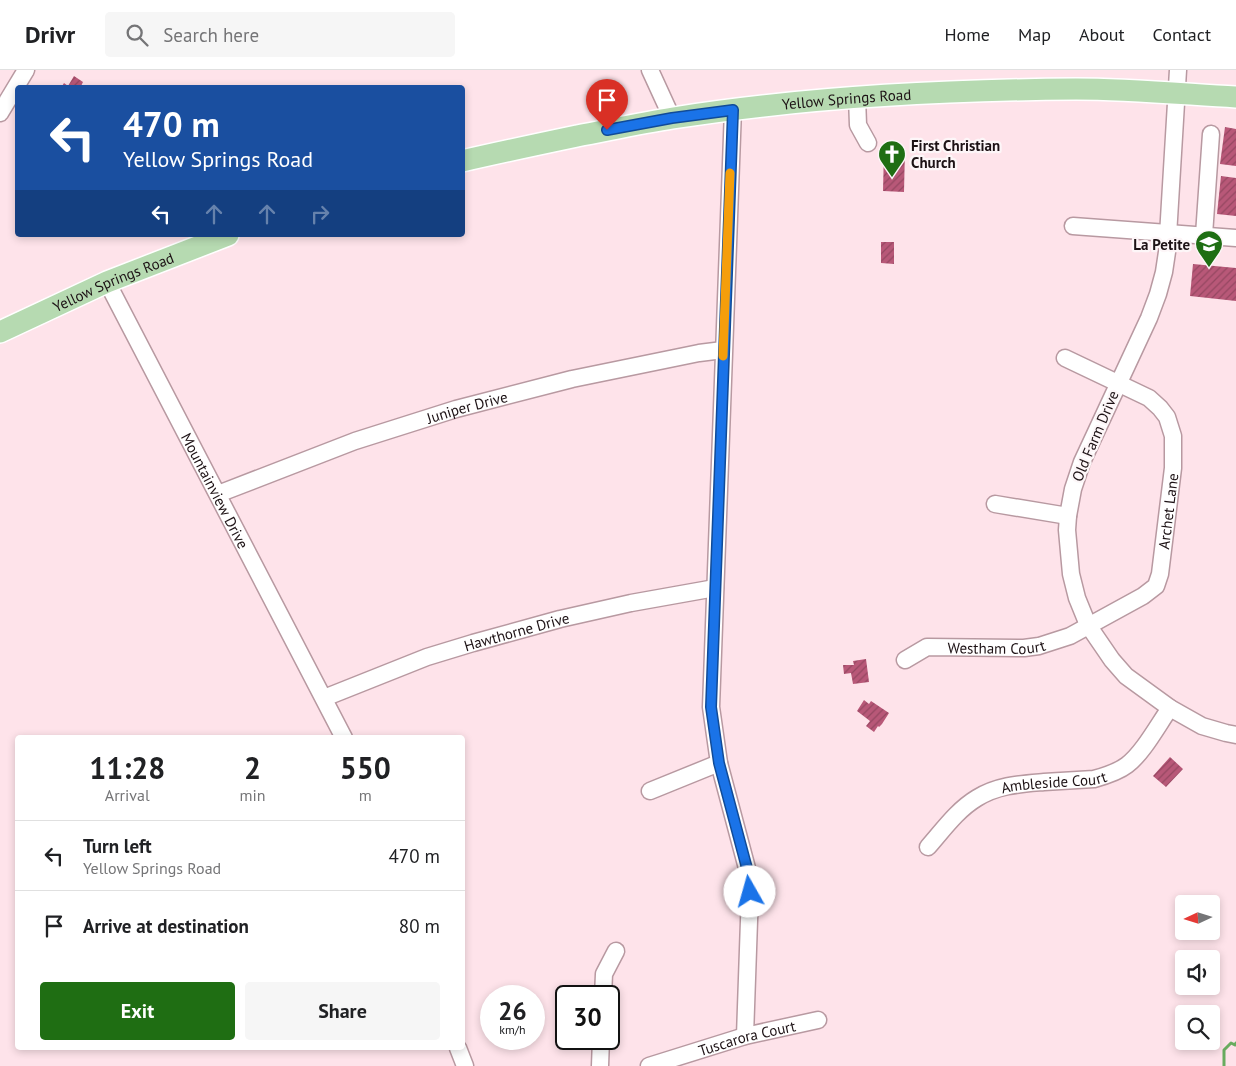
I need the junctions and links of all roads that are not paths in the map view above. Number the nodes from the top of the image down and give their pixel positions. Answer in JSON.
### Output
{"nodes":[{"id":1,"x":26,"y":70,"type":"edge"},
{"id":2,"x":650,"y":70,"type":"edge"},
{"id":3,"x":1178,"y":70,"type":"edge"},
{"id":4,"x":17,"y":85,"type":"edge"},
{"id":5,"x":15,"y":89,"type":"edge"},
{"id":6,"x":1176,"y":93,"type":"junction"},
{"id":7,"x":857,"y":97,"type":"junction"},
{"id":8,"x":1236,"y":97,"type":"edge"},
{"id":9,"x":733,"y":110,"type":"junction"},
{"id":10,"x":0,"y":114,"type":"edge"},
{"id":11,"x":672,"y":118,"type":"junction"},
{"id":12,"x":1211,"y":134,"type":"dead end"},
{"id":13,"x":868,"y":143,"type":"dead end"},
{"id":14,"x":465,"y":160,"type":"edge"},
{"id":15,"x":1073,"y":226,"type":"dead end"},
{"id":16,"x":1169,"y":233,"type":"junction"},
{"id":17,"x":1204,"y":235,"type":"junction"},
{"id":18,"x":223,"y":237,"type":"edge"},
{"id":19,"x":1236,"y":238,"type":"edge"},
{"id":20,"x":107,"y":282,"type":"junction"},
{"id":21,"x":0,"y":332,"type":"edge"},
{"id":22,"x":724,"y":350,"type":"junction"},
{"id":23,"x":1065,"y":358,"type":"dead end"},
{"id":24,"x":1118,"y":383,"type":"junction"},
{"id":25,"x":218,"y":494,"type":"junction"},
{"id":26,"x":995,"y":504,"type":"dead end"},
{"id":27,"x":1068,"y":516,"type":"junction"},
{"id":28,"x":715,"y":588,"type":"junction"},
{"id":29,"x":1088,"y":626,"type":"junction"},
{"id":30,"x":905,"y":660,"type":"dead end"},
{"id":31,"x":324,"y":698,"type":"junction"},
{"id":32,"x":1170,"y":708,"type":"junction"},
{"id":33,"x":342,"y":735,"type":"edge"},
{"id":34,"x":1236,"y":735,"type":"edge"},
{"id":35,"x":719,"y":763,"type":"junction"},
{"id":36,"x":650,"y":791,"type":"dead end"},
{"id":37,"x":928,"y":847,"type":"dead end"},
{"id":38,"x":616,"y":951,"type":"dead end"},
{"id":39,"x":604,"y":985,"type":"edge"},
{"id":40,"x":818,"y":1020,"type":"dead end"},
{"id":41,"x":745,"y":1036,"type":"junction"},
{"id":42,"x":459,"y":1050,"type":"edge"},
{"id":43,"x":601,"y":1050,"type":"edge"},
{"id":44,"x":466,"y":1066,"type":"edge"},
{"id":45,"x":600,"y":1066,"type":"edge"},
{"id":46,"x":649,"y":1066,"type":"edge"}],
"edges":[{"from":1,"to":4,"type":"street"},
{"from":2,"to":11,"type":"street"},
{"from":3,"to":6,"type":"street","name":"Old Farm Drive"},
{"from":5,"to":10,"type":"street"},
{"from":6,"to":7,"type":"main road","name":"Yellow Springs Road"},
{"from":6,"to":8,"type":"main road","name":"Yellow Springs Road"},
{"from":6,"to":16,"type":"street","name":"Old Farm Drive"},
{"from":7,"to":9,"type":"main road","name":"Yellow Springs Road"},
{"from":7,"to":13,"type":"street"},
{"from":9,"to":11,"type":"main road","name":"Yellow Springs Road"},
{"from":9,"to":22,"type":"street"},
{"from":11,"to":14,"type":"main road","name":"Yellow Springs Road"},
{"from":12,"to":17,"type":"street"},
{"from":15,"to":16,"type":"street"},
{"from":16,"to":17,"type":"street"},
{"from":16,"to":24,"type":"street","name":"Old Farm Drive"},
{"from":17,"to":19,"type":"street"},
{"from":18,"to":20,"type":"main road","name":"Yellow Springs Road"},
{"from":20,"to":21,"type":"main road","name":"Yellow Springs Road"},
{"from":20,"to":25,"type":"street","name":"Mountainview Drive"},
{"from":22,"to":25,"type":"street","name":"Juniper Drive"},
{"from":22,"to":28,"type":"street"},
{"from":23,"to":24,"type":"street","name":"Archet Lane"},
{"from":24,"to":27,"type":"street","name":"Old Farm Drive"},
{"from":24,"to":29,"type":"street","name":"Archet Lane"},
{"from":25,"to":31,"type":"street","name":"Mountainview Drive"},
{"from":26,"to":27,"type":"street"},
{"from":27,"to":29,"type":"street","name":"Old Farm Drive"},
{"from":28,"to":31,"type":"street","name":"Hawthorne Drive"},
{"from":28,"to":35,"type":"street"},
{"from":29,"to":30,"type":"street","name":"Westham Court"},
{"from":29,"to":32,"type":"street","name":"Old Farm Drive"},
{"from":31,"to":33,"type":"street","name":"Mountainview Drive"},
{"from":32,"to":34,"type":"street","name":"Old Farm Drive"},
{"from":32,"to":37,"type":"street","name":"Ambleside Court"},
{"from":35,"to":36,"type":"street"},
{"from":35,"to":41,"type":"street"},
{"from":38,"to":39,"type":"street"},
{"from":40,"to":41,"type":"street","name":"Tuscarora Court"},
{"from":41,"to":46,"type":"street","name":"Tuscarora Court"},
{"from":42,"to":44,"type":"street"},
{"from":43,"to":45,"type":"street"}]}
